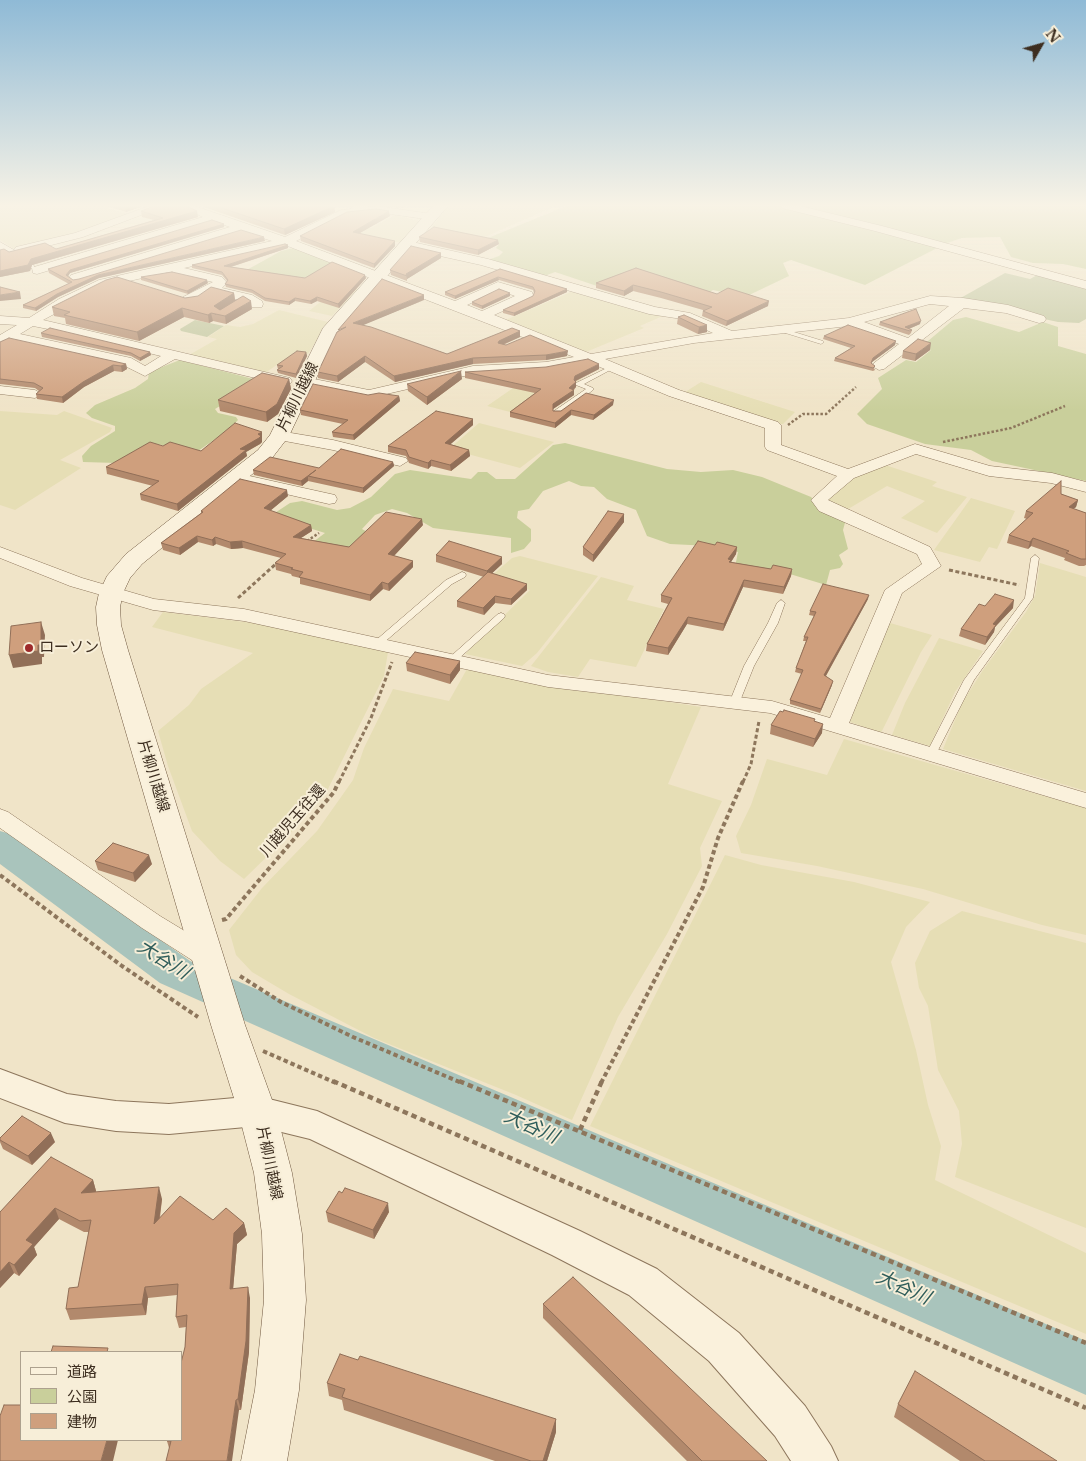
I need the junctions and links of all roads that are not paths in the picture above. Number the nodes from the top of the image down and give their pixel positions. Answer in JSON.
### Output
{"nodes":[{"id":1,"x":57,"y":274,"type":"edge"},
{"id":2,"x":88,"y":274,"type":"edge"},
{"id":3,"x":137,"y":274,"type":"edge"},
{"id":4,"x":194,"y":274,"type":"edge"},
{"id":5,"x":369,"y":274,"type":"edge"},
{"id":6,"x":382,"y":274,"type":"edge"},
{"id":7,"x":527,"y":274,"type":"edge"},
{"id":8,"x":1050,"y":274,"type":"edge"},
{"id":9,"x":75,"y":278,"type":"junction"},
{"id":10,"x":379,"y":278,"type":"junction"},
{"id":11,"x":118,"y":279,"type":"junction"},
{"id":12,"x":103,"y":283,"type":"junction"},
{"id":13,"x":1086,"y":284,"type":"edge"},
{"id":14,"x":141,"y":286,"type":"edge"},
{"id":15,"x":210,"y":289,"type":"junction"},
{"id":16,"x":178,"y":297,"type":"edge"},
{"id":17,"x":248,"y":301,"type":"edge"},
{"id":18,"x":962,"y":302,"type":"junction"},
{"id":19,"x":454,"y":306,"type":"junction"},
{"id":20,"x":482,"y":316,"type":"junction"},
{"id":21,"x":1039,"y":319,"type":"dead end"},
{"id":22,"x":0,"y":320,"type":"edge"},
{"id":23,"x":32,"y":322,"type":"junction"},
{"id":24,"x":850,"y":322,"type":"junction"},
{"id":25,"x":781,"y":330,"type":"junction"},
{"id":26,"x":731,"y":335,"type":"junction"},
{"id":27,"x":4,"y":338,"type":"edge"},
{"id":28,"x":821,"y":342,"type":"dead end"},
{"id":29,"x":910,"y":342,"type":"junction"},
{"id":30,"x":174,"y":354,"type":"junction"},
{"id":31,"x":588,"y":358,"type":"junction"},
{"id":32,"x":879,"y":366,"type":"dead end"},
{"id":33,"x":611,"y":368,"type":"junction"},
{"id":34,"x":303,"y":384,"type":"junction"},
{"id":35,"x":0,"y":390,"type":"edge"},
{"id":36,"x":35,"y":394,"type":"edge"},
{"id":37,"x":557,"y":414,"type":"edge"},
{"id":38,"x":279,"y":436,"type":"junction"},
{"id":39,"x":400,"y":461,"type":"dead end"},
{"id":40,"x":848,"y":476,"type":"junction"},
{"id":41,"x":236,"y":478,"type":"junction"},
{"id":42,"x":1086,"y":486,"type":"edge"},
{"id":43,"x":330,"y":499,"type":"dead end"},
{"id":44,"x":0,"y":552,"type":"edge"},
{"id":45,"x":1035,"y":558,"type":"dead end"},
{"id":46,"x":462,"y":575,"type":"dead end"},
{"id":47,"x":111,"y":593,"type":"junction"},
{"id":48,"x":781,"y":603,"type":"dead end"},
{"id":49,"x":501,"y":616,"type":"dead end"},
{"id":50,"x":378,"y":643,"type":"junction"},
{"id":51,"x":453,"y":658,"type":"junction"},
{"id":52,"x":735,"y":701,"type":"junction"},
{"id":53,"x":837,"y":727,"type":"junction"},
{"id":54,"x":930,"y":756,"type":"junction"},
{"id":55,"x":1086,"y":801,"type":"edge"},
{"id":56,"x":0,"y":817,"type":"edge"},
{"id":57,"x":209,"y":962,"type":"junction"},
{"id":58,"x":0,"y":1083,"type":"edge"},
{"id":59,"x":257,"y":1111,"type":"junction"},
{"id":60,"x":264,"y":1461,"type":"edge"},
{"id":61,"x":816,"y":1461,"type":"edge"}],
"edges":[{"from":1,"to":9,"type":"street"},
{"from":2,"to":9,"type":"street"},
{"from":3,"to":11,"type":"street"},
{"from":4,"to":15,"type":"street"},
{"from":5,"to":10,"type":"street"},
{"from":6,"to":10,"type":"main road","name":"片柳川越線"},
{"from":7,"to":26,"type":"street"},
{"from":8,"to":13,"type":"street"},
{"from":9,"to":12,"type":"street"},
{"from":10,"to":19,"type":"street"},
{"from":10,"to":34,"type":"main road","name":"片柳川越線"},
{"from":11,"to":12,"type":"street"},
{"from":11,"to":14,"type":"street"},
{"from":12,"to":23,"type":"street"},
{"from":15,"to":16,"type":"street"},
{"from":15,"to":17,"type":"street"},
{"from":18,"to":21,"type":"street"},
{"from":18,"to":24,"type":"street"},
{"from":18,"to":29,"type":"street"},
{"from":19,"to":20,"type":"street"},
{"from":19,"to":20,"type":"street"},
{"from":20,"to":31,"type":"street"},
{"from":22,"to":23,"type":"street"},
{"from":23,"to":27,"type":"street"},
{"from":23,"to":30,"type":"street"},
{"from":24,"to":25,"type":"street"},
{"from":24,"to":29,"type":"street"},
{"from":25,"to":26,"type":"street"},
{"from":25,"to":28,"type":"lane"},
{"from":26,"to":31,"type":"street"},
{"from":27,"to":30,"type":"street"},
{"from":29,"to":32,"type":"street"},
{"from":30,"to":34,"type":"street"},
{"from":31,"to":33,"type":"street"},
{"from":31,"to":34,"type":"street"},
{"from":33,"to":37,"type":"lane"},
{"from":33,"to":40,"type":"street"},
{"from":34,"to":38,"type":"main road","name":"片柳川越線"},
{"from":35,"to":36,"type":"street"},
{"from":38,"to":39,"type":"street"},
{"from":38,"to":41,"type":"main road","name":"片柳川越線"},
{"from":40,"to":42,"type":"street"},
{"from":40,"to":53,"type":"street"},
{"from":41,"to":43,"type":"street"},
{"from":41,"to":47,"type":"main road","name":"片柳川越線"},
{"from":44,"to":47,"type":"street"},
{"from":45,"to":54,"type":"lane"},
{"from":46,"to":50,"type":"lane"},
{"from":47,"to":50,"type":"street"},
{"from":47,"to":57,"type":"main road","name":"片柳川越線"},
{"from":48,"to":52,"type":"lane"},
{"from":49,"to":51,"type":"lane"},
{"from":50,"to":51,"type":"street"},
{"from":51,"to":52,"type":"street"},
{"from":52,"to":53,"type":"street"},
{"from":53,"to":54,"type":"street"},
{"from":54,"to":55,"type":"street"},
{"from":56,"to":57,"type":"street"},
{"from":57,"to":59,"type":"main road","name":"片柳川越線"},
{"from":58,"to":59,"type":"street"},
{"from":59,"to":60,"type":"main road","name":"片柳川越線"},
{"from":59,"to":61,"type":"street"}]}
